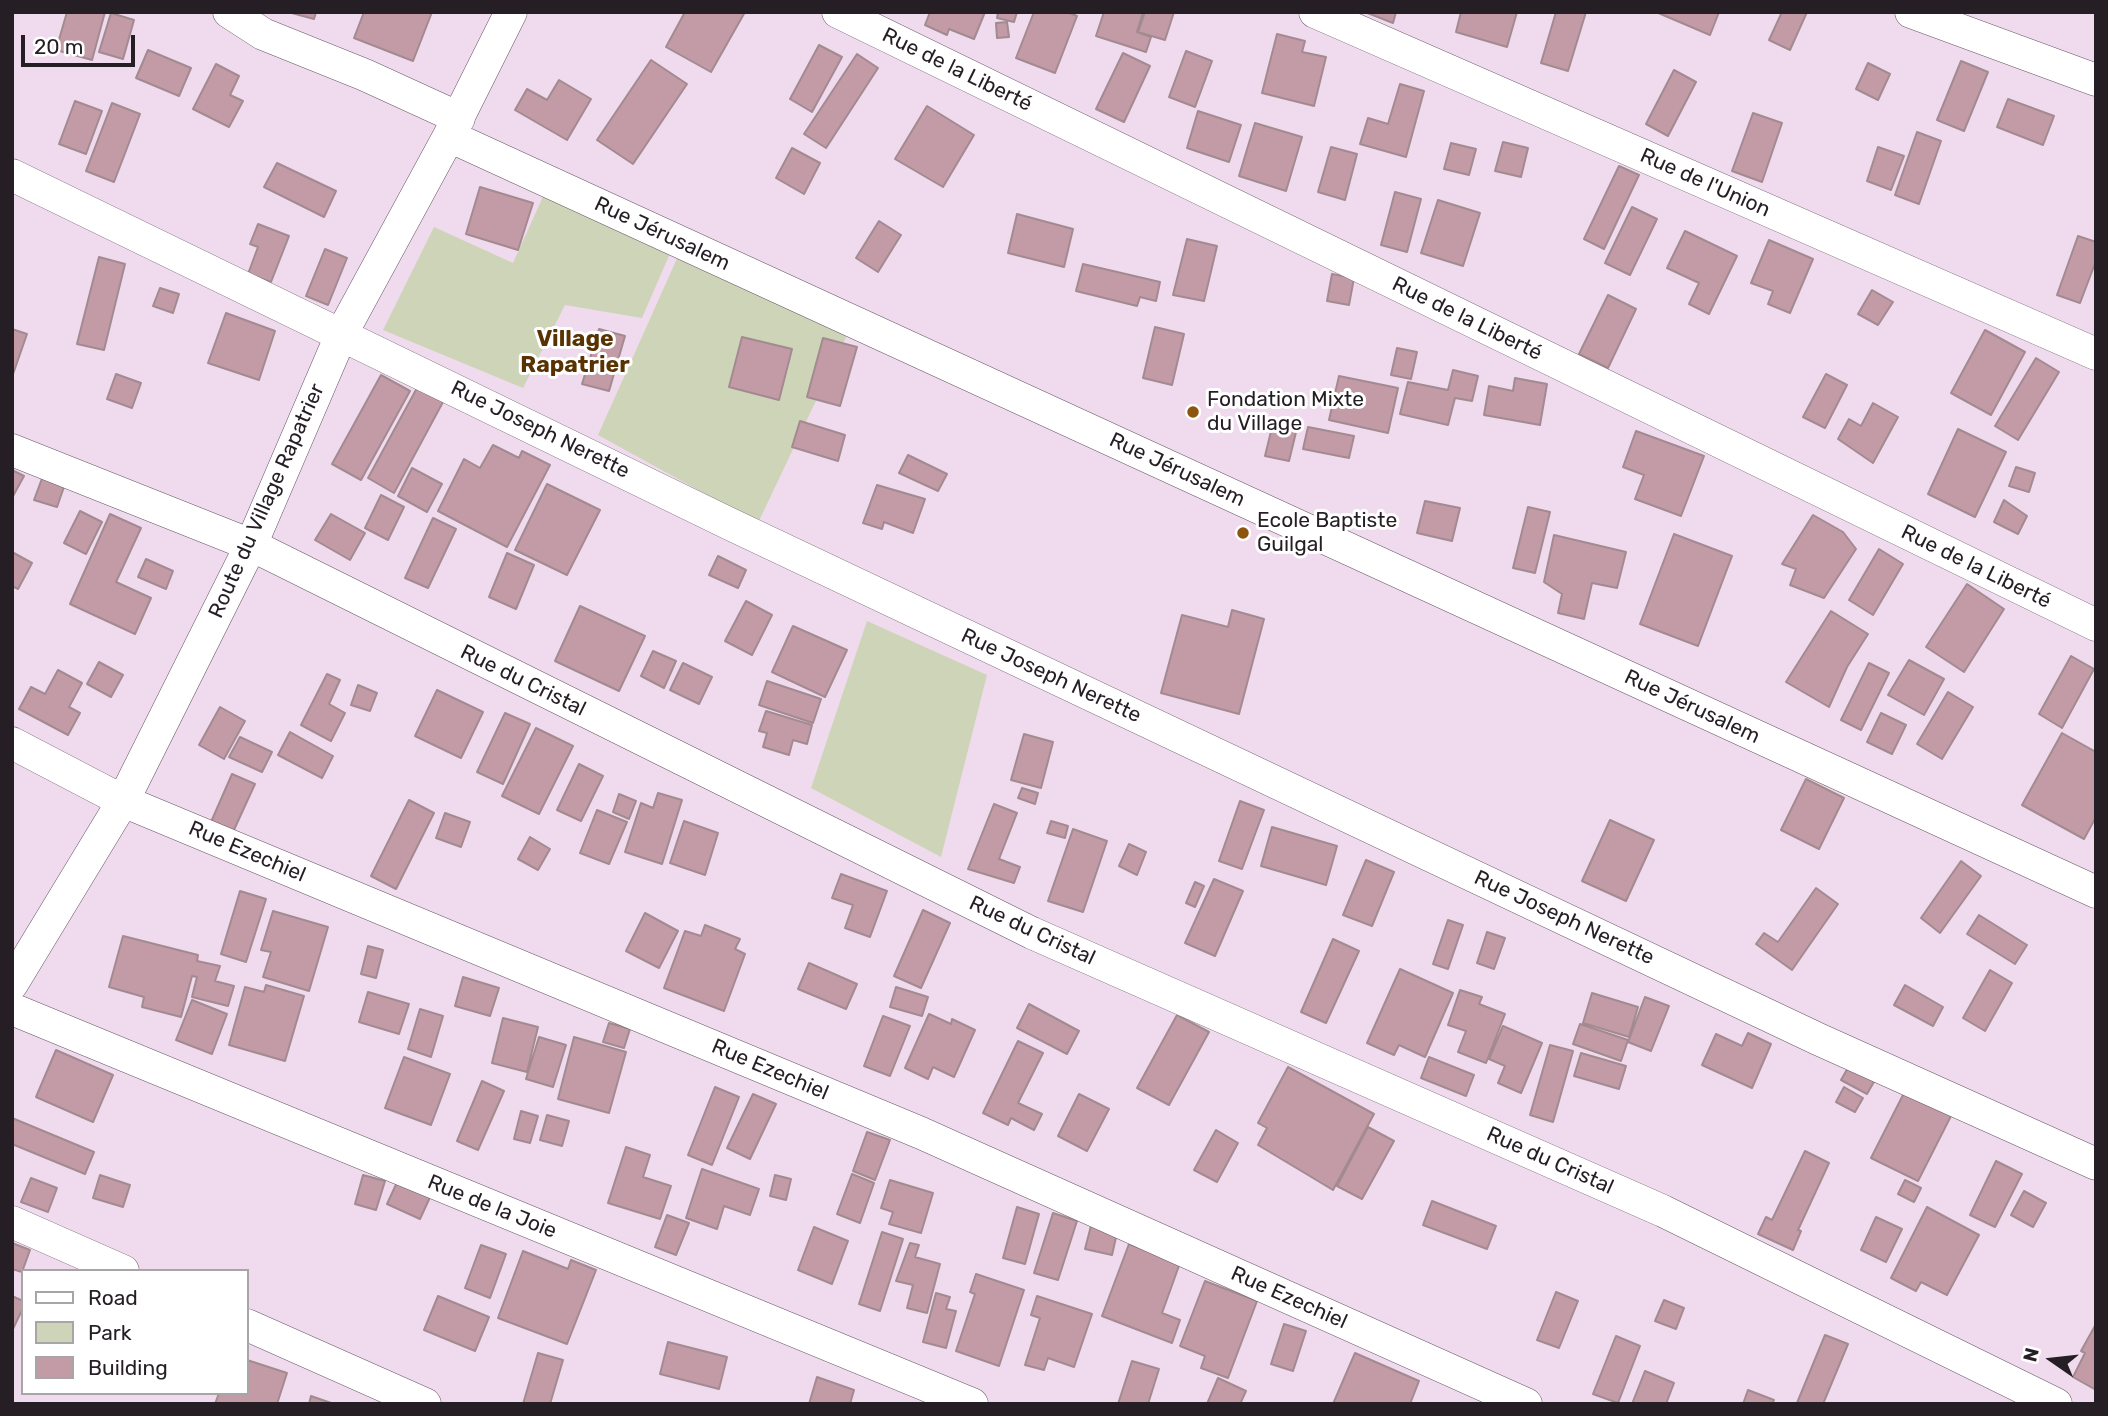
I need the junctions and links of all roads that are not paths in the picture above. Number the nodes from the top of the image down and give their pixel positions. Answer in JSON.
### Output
{"nodes":[{"id":1,"x":229,"y":12,"type":"edge"},
{"id":2,"x":511,"y":12,"type":"edge"},
{"id":3,"x":838,"y":12,"type":"edge"},
{"id":4,"x":1315,"y":12,"type":"edge"},
{"id":5,"x":1911,"y":12,"type":"edge"},
{"id":6,"x":2096,"y":80,"type":"edge"},
{"id":7,"x":454,"y":127,"type":"junction"},
{"id":8,"x":12,"y":175,"type":"edge"},
{"id":9,"x":342,"y":333,"type":"junction"},
{"id":10,"x":2096,"y":354,"type":"edge"},
{"id":11,"x":12,"y":450,"type":"edge"},
{"id":12,"x":251,"y":545,"type":"junction"},
{"id":13,"x":2096,"y":625,"type":"edge"},
{"id":14,"x":12,"y":743,"type":"edge"},
{"id":15,"x":123,"y":800,"type":"junction"},
{"id":16,"x":2096,"y":892,"type":"edge"},
{"id":17,"x":12,"y":984,"type":"edge"},
{"id":18,"x":12,"y":1009,"type":"edge"},
{"id":19,"x":2096,"y":1164,"type":"edge"},
{"id":20,"x":12,"y":1222,"type":"edge"},
{"id":21,"x":118,"y":1269,"type":"edge"},
{"id":22,"x":248,"y":1325,"type":"edge"},
{"id":23,"x":425,"y":1404,"type":"edge"},
{"id":24,"x":972,"y":1404,"type":"edge"},
{"id":25,"x":1526,"y":1404,"type":"edge"},
{"id":26,"x":2056,"y":1404,"type":"edge"}],
"edges":[{"from":1,"to":7,"type":"street","name":"Rue Jérusalem"},
{"from":2,"to":7,"type":"street","name":"Route du Village Rapatrier"},
{"from":3,"to":13,"type":"street","name":"Rue de la Liberté"},
{"from":4,"to":10,"type":"street","name":"Rue de l'Union"},
{"from":5,"to":6,"type":"street"},
{"from":7,"to":9,"type":"street","name":"Route du Village Rapatrier"},
{"from":7,"to":16,"type":"street","name":"Rue Jérusalem"},
{"from":8,"to":9,"type":"street","name":"Rue Joseph Nerette"},
{"from":9,"to":12,"type":"street","name":"Route du Village Rapatrier"},
{"from":9,"to":19,"type":"street","name":"Rue Joseph Nerette"},
{"from":11,"to":12,"type":"street","name":"Rue du Cristal"},
{"from":12,"to":15,"type":"street","name":"Route du Village Rapatrier"},
{"from":12,"to":26,"type":"street","name":"Rue du Cristal"},
{"from":14,"to":15,"type":"street","name":"Rue Ezechiel"},
{"from":15,"to":17,"type":"street","name":"Route du Village Rapatrier"},
{"from":15,"to":25,"type":"street","name":"Rue Ezechiel"},
{"from":18,"to":24,"type":"street","name":"Rue de la Joie"},
{"from":20,"to":21,"type":"street"},
{"from":22,"to":23,"type":"street"}]}
